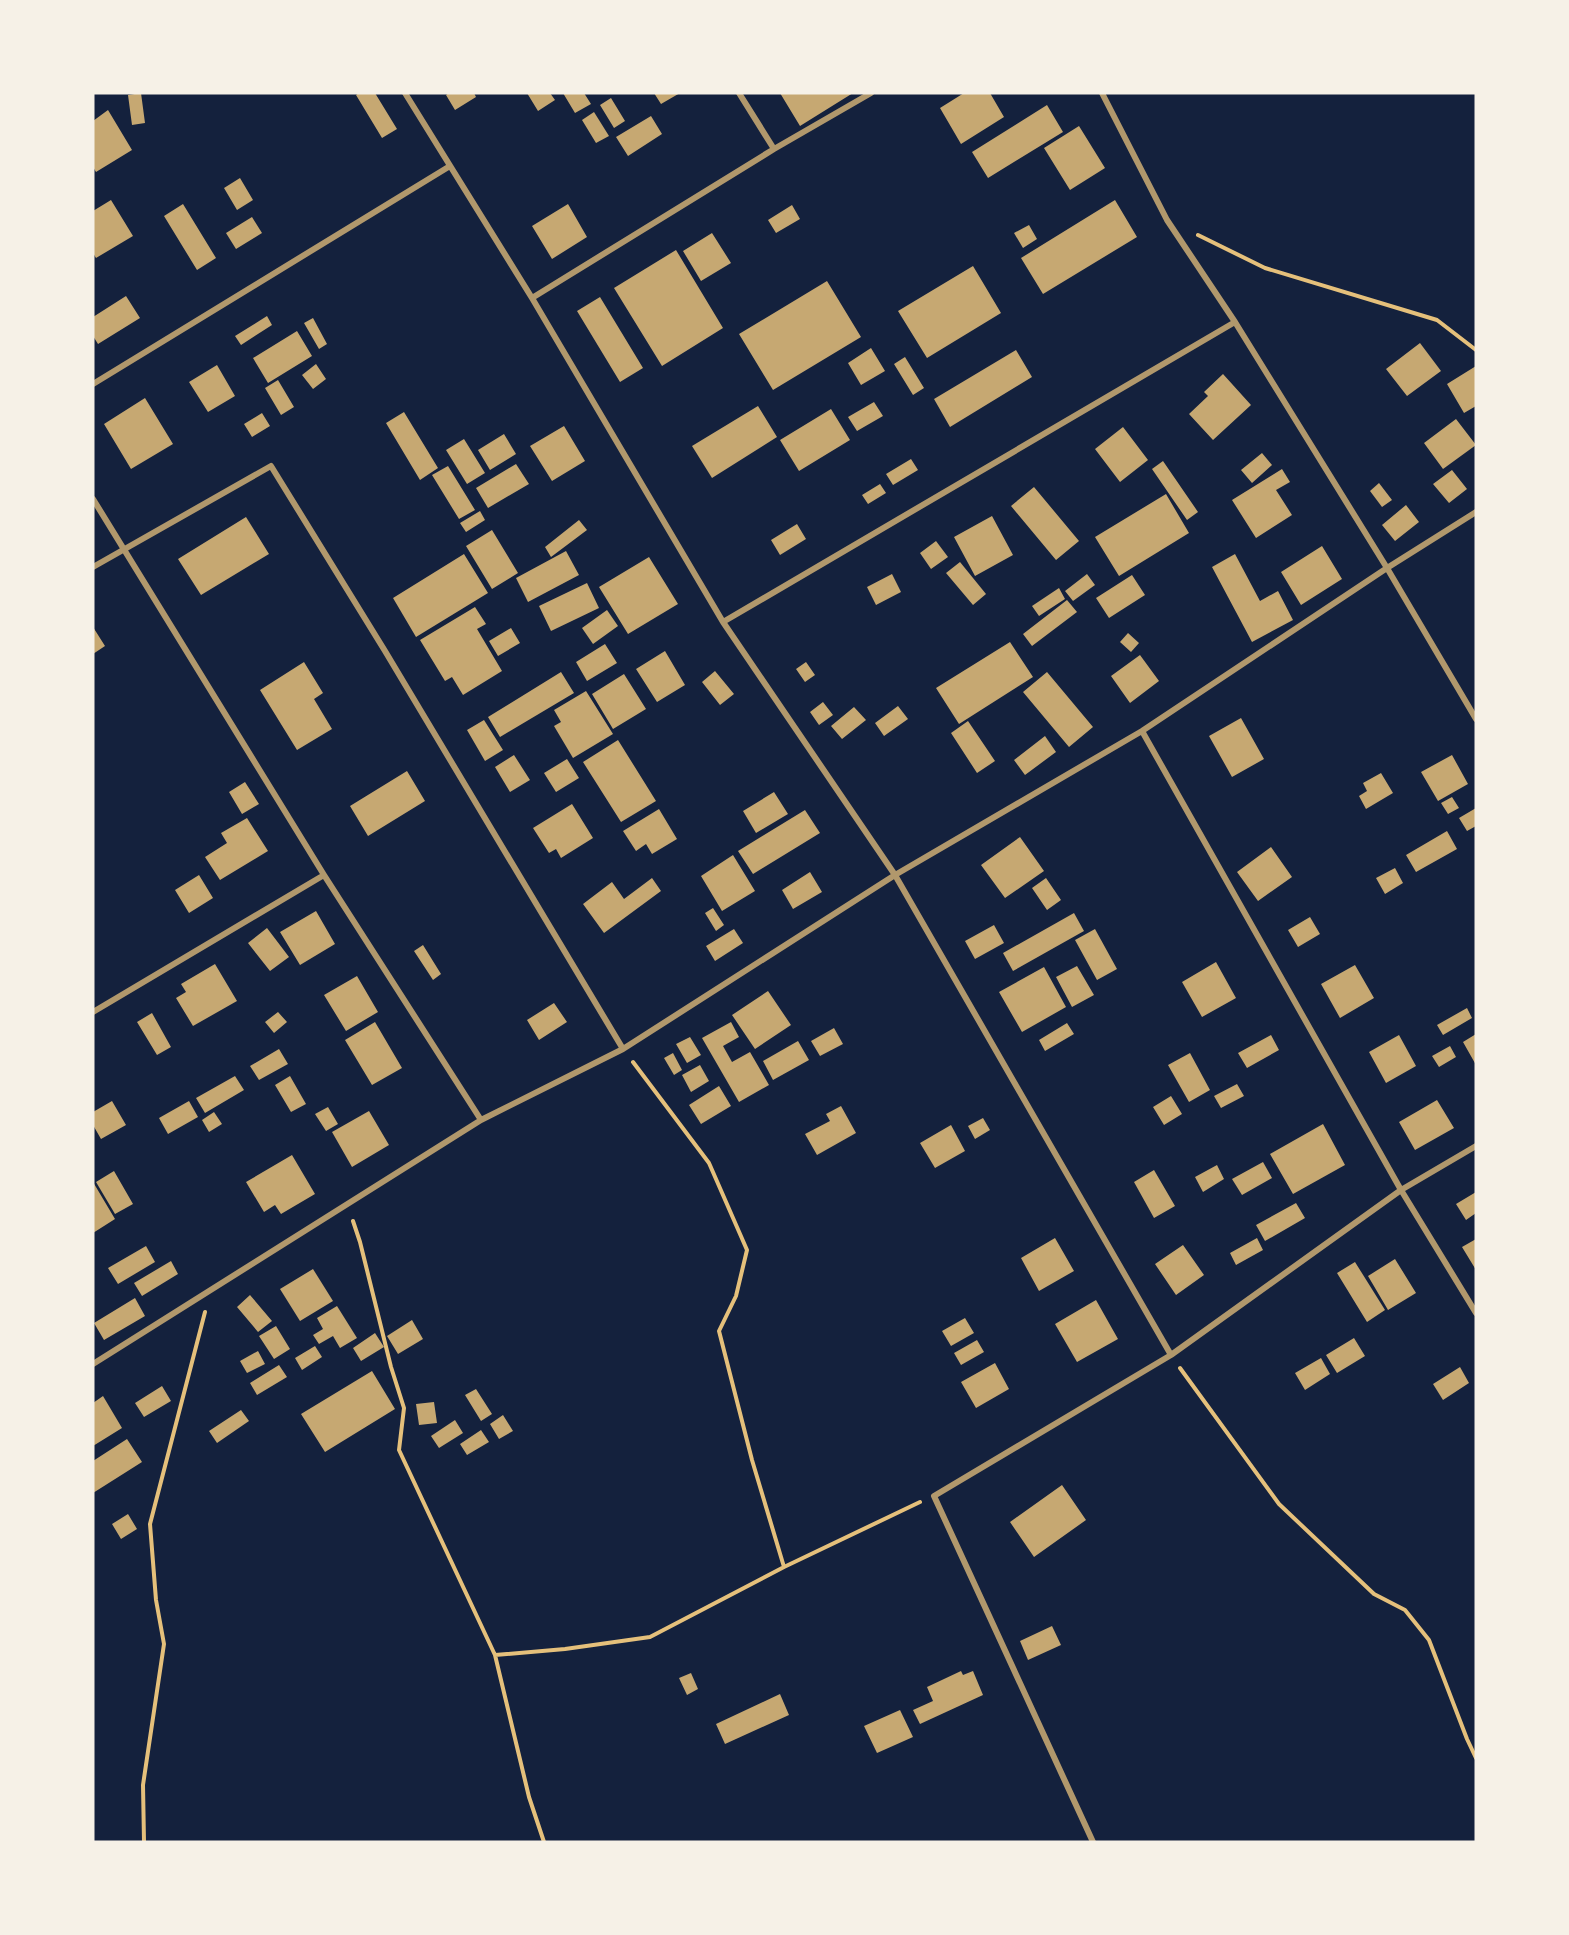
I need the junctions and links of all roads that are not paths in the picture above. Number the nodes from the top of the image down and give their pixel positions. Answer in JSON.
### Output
{"nodes":[{"id":1,"x":405,"y":93,"type":"edge"},
{"id":2,"x":740,"y":93,"type":"edge"},
{"id":3,"x":871,"y":93,"type":"edge"},
{"id":4,"x":1102,"y":93,"type":"edge"},
{"id":5,"x":774,"y":149,"type":"junction"},
{"id":6,"x":450,"y":166,"type":"junction"},
{"id":7,"x":532,"y":298,"type":"junction"},
{"id":8,"x":1235,"y":322,"type":"junction"},
{"id":9,"x":93,"y":384,"type":"edge"},
{"id":10,"x":93,"y":499,"type":"edge"},
{"id":11,"x":1476,"y":512,"type":"edge"},
{"id":12,"x":123,"y":550,"type":"junction"},
{"id":13,"x":93,"y":567,"type":"edge"},
{"id":14,"x":1386,"y":568,"type":"junction"},
{"id":15,"x":723,"y":622,"type":"junction"},
{"id":16,"x":1476,"y":719,"type":"edge"},
{"id":17,"x":1142,"y":730,"type":"junction"},
{"id":18,"x":324,"y":875,"type":"junction"},
{"id":19,"x":895,"y":875,"type":"junction"},
{"id":20,"x":93,"y":1012,"type":"edge"},
{"id":21,"x":623,"y":1049,"type":"junction"},
{"id":22,"x":481,"y":1120,"type":"junction"},
{"id":23,"x":1476,"y":1146,"type":"edge"},
{"id":24,"x":1401,"y":1190,"type":"junction"},
{"id":25,"x":1476,"y":1313,"type":"edge"},
{"id":26,"x":1171,"y":1355,"type":"junction"},
{"id":27,"x":93,"y":1364,"type":"edge"},
{"id":28,"x":1093,"y":1842,"type":"edge"}],
"edges":[{"from":1,"to":6,"type":"street"},
{"from":2,"to":5,"type":"street"},
{"from":3,"to":5,"type":"street"},
{"from":4,"to":8,"type":"street"},
{"from":5,"to":7,"type":"street"},
{"from":6,"to":7,"type":"street"},
{"from":6,"to":9,"type":"street"},
{"from":7,"to":15,"type":"street"},
{"from":8,"to":14,"type":"street"},
{"from":8,"to":15,"type":"street"},
{"from":10,"to":12,"type":"street"},
{"from":11,"to":14,"type":"street"},
{"from":12,"to":13,"type":"street"},
{"from":12,"to":18,"type":"street"},
{"from":12,"to":21,"type":"street"},
{"from":14,"to":16,"type":"street"},
{"from":14,"to":17,"type":"street"},
{"from":15,"to":19,"type":"street"},
{"from":17,"to":19,"type":"street"},
{"from":17,"to":24,"type":"street"},
{"from":18,"to":20,"type":"street"},
{"from":18,"to":22,"type":"street"},
{"from":19,"to":21,"type":"street"},
{"from":19,"to":26,"type":"street"},
{"from":21,"to":22,"type":"street"},
{"from":22,"to":27,"type":"street"},
{"from":23,"to":24,"type":"street"},
{"from":24,"to":25,"type":"street"},
{"from":24,"to":26,"type":"street"},
{"from":26,"to":28,"type":"street"}]}
